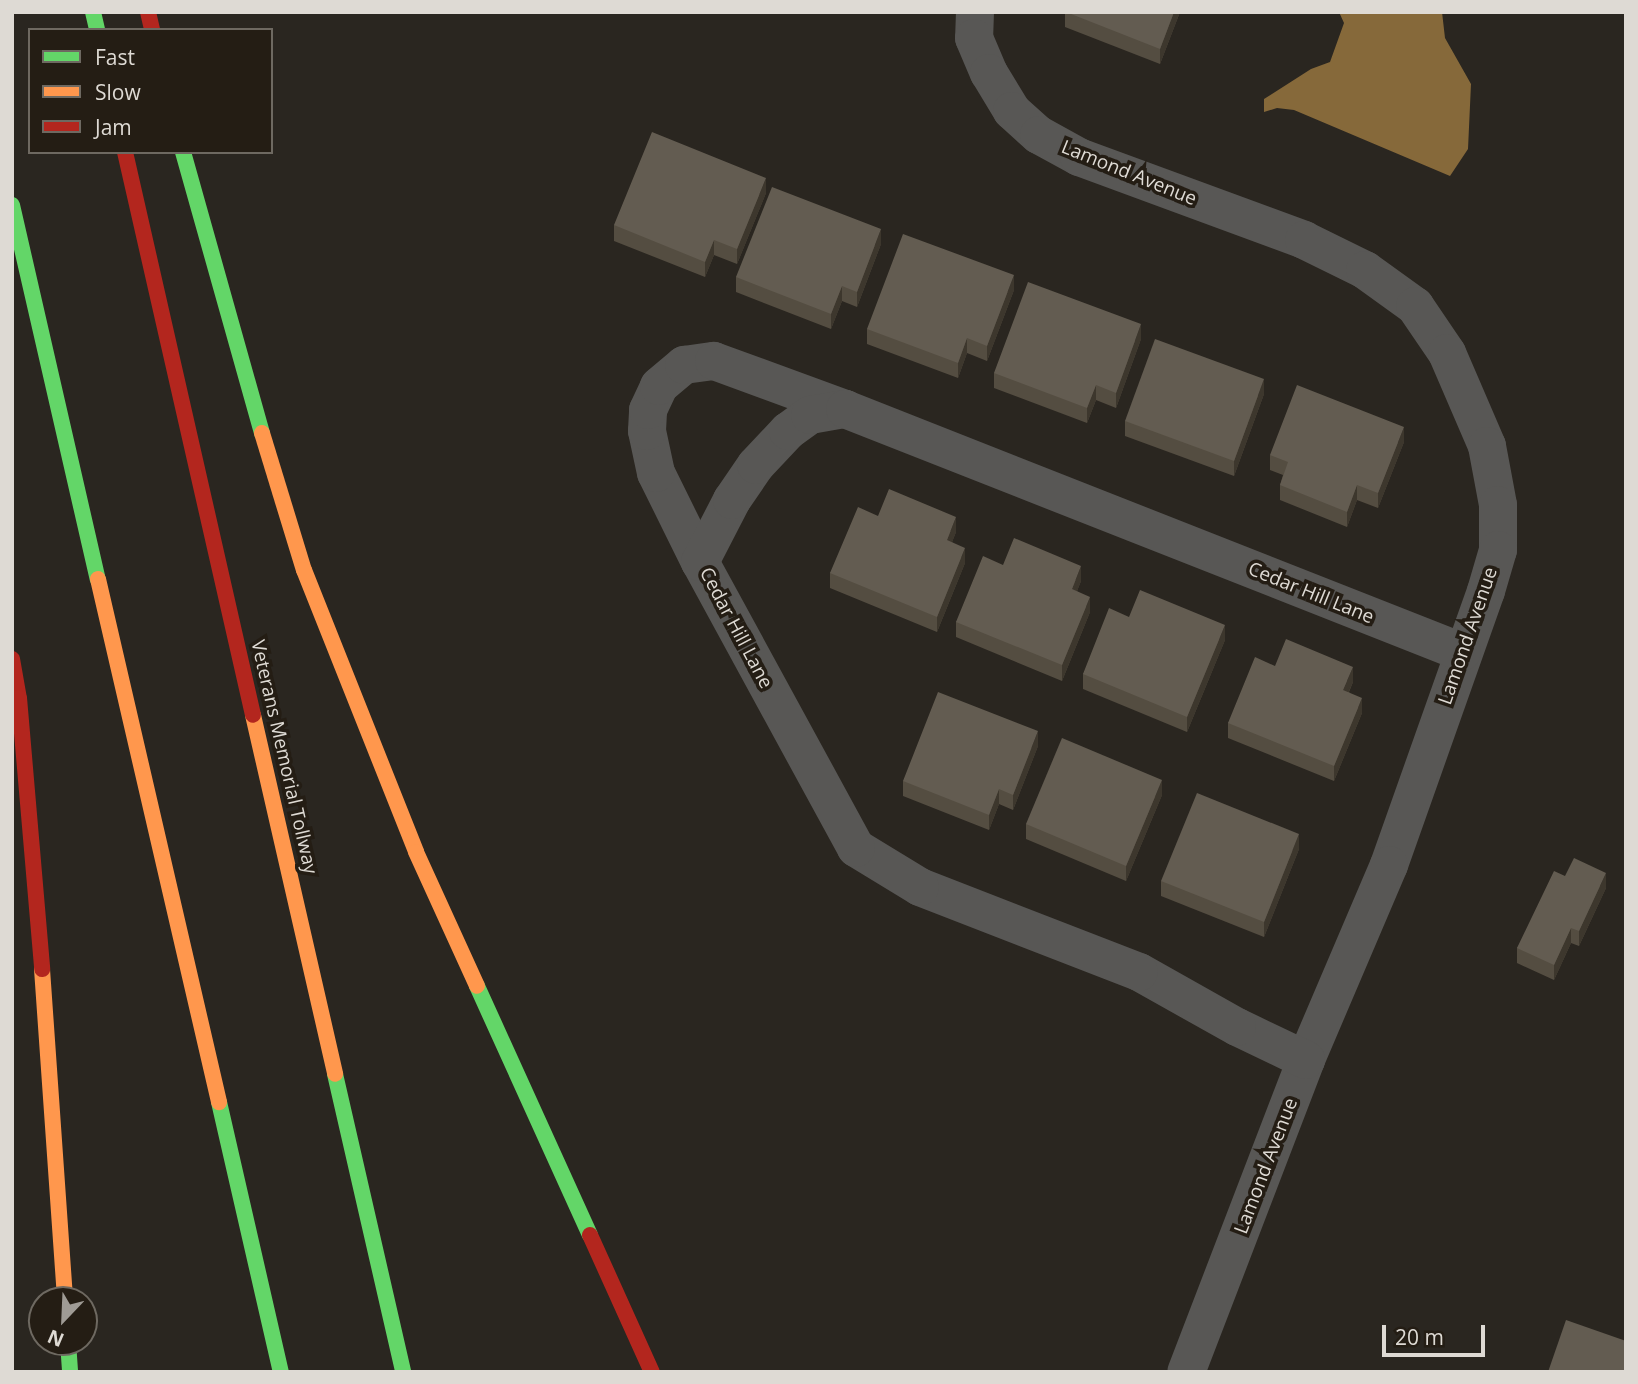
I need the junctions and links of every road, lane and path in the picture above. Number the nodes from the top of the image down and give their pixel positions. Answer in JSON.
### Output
{"nodes":[{"id":1,"x":975,"y":12,"type":"edge"},
{"id":2,"x":125,"y":154,"type":"edge"},
{"id":3,"x":184,"y":154,"type":"edge"},
{"id":4,"x":12,"y":205,"type":"edge"},
{"id":5,"x":845,"y":409,"type":"junction"},
{"id":6,"x":700,"y":562,"type":"junction"},
{"id":7,"x":1462,"y":652,"type":"junction"},
{"id":8,"x":12,"y":659,"type":"edge"},
{"id":9,"x":1306,"y":1060,"type":"junction"},
{"id":10,"x":64,"y":1286,"type":"edge"},
{"id":11,"x":281,"y":1372,"type":"edge"},
{"id":12,"x":403,"y":1372,"type":"edge"},
{"id":13,"x":652,"y":1372,"type":"edge"},
{"id":14,"x":1186,"y":1372,"type":"edge"}],
"edges":[{"from":1,"to":7,"type":"street","name":"Lamond Avenue"},
{"from":2,"to":12,"type":"highway","name":"Veterans Memorial Tollway"},
{"from":3,"to":13,"type":"highway"},
{"from":4,"to":11,"type":"highway"},
{"from":5,"to":6,"type":"street","name":"Cedar Hill Lane"},
{"from":5,"to":6,"type":"street"},
{"from":5,"to":7,"type":"street","name":"Cedar Hill Lane"},
{"from":6,"to":9,"type":"street","name":"Cedar Hill Lane"},
{"from":7,"to":9,"type":"street","name":"Lamond Avenue"},
{"from":8,"to":10,"type":"highway"},
{"from":9,"to":14,"type":"street","name":"Lamond Avenue"}]}
